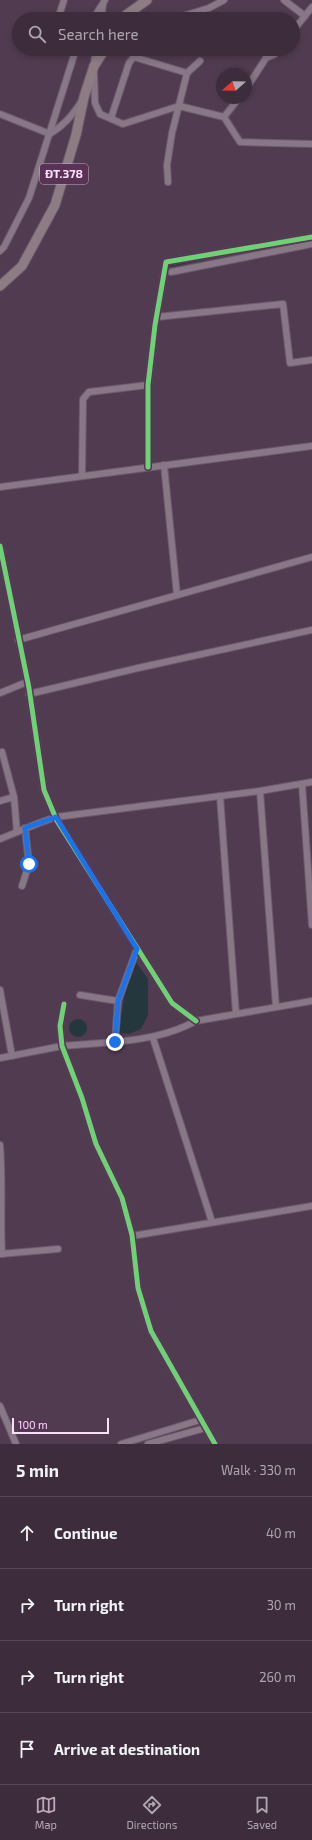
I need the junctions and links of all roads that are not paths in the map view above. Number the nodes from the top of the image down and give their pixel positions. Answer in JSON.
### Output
{"nodes":[{"id":1,"x":64,"y":0,"type":"edge"},
{"id":2,"x":103,"y":0,"type":"edge"},
{"id":3,"x":147,"y":0,"type":"edge"},
{"id":4,"x":224,"y":0,"type":"edge"},
{"id":5,"x":284,"y":0,"type":"edge"},
{"id":6,"x":312,"y":6,"type":"edge"},
{"id":7,"x":60,"y":12,"type":"edge"},
{"id":8,"x":97,"y":12,"type":"edge"},
{"id":9,"x":102,"y":12,"type":"edge"},
{"id":10,"x":132,"y":12,"type":"edge"},
{"id":11,"x":196,"y":12,"type":"edge"},
{"id":12,"x":300,"y":12,"type":"edge"},
{"id":13,"x":300,"y":12,"type":"edge"},
{"id":14,"x":305,"y":16,"type":"junction"},
{"id":15,"x":300,"y":22,"type":"edge"},
{"id":16,"x":73,"y":56,"type":"edge"},
{"id":17,"x":95,"y":56,"type":"edge"},
{"id":18,"x":100,"y":56,"type":"edge"},
{"id":19,"x":270,"y":56,"type":"edge"},
{"id":20,"x":134,"y":57,"type":"joint"},
{"id":21,"x":200,"y":61,"type":"dead end"},
{"id":22,"x":94,"y":66,"type":"junction"},
{"id":23,"x":187,"y":73,"type":"junction"},
{"id":24,"x":252,"y":80,"type":"edge"},
{"id":25,"x":84,"y":97,"type":"junction"},
{"id":26,"x":234,"y":104,"type":"edge"},
{"id":27,"x":179,"y":106,"type":"junction"},
{"id":28,"x":0,"y":114,"type":"edge"},
{"id":29,"x":224,"y":117,"type":"junction"},
{"id":30,"x":111,"y":118,"type":"junction"},
{"id":31,"x":50,"y":134,"type":"junction"},
{"id":32,"x":312,"y":144,"type":"edge"},
{"id":33,"x":168,"y":182,"type":"dead end"},
{"id":34,"x":312,"y":237,"type":"edge"},
{"id":35,"x":312,"y":244,"type":"edge"},
{"id":36,"x":0,"y":251,"type":"edge"},
{"id":37,"x":171,"y":272,"type":"dead end"},
{"id":38,"x":0,"y":286,"type":"edge"},
{"id":39,"x":157,"y":317,"type":"junction"},
{"id":40,"x":312,"y":360,"type":"edge"},
{"id":41,"x":148,"y":385,"type":"junction"},
{"id":42,"x":312,"y":446,"type":"edge"},
{"id":43,"x":164,"y":465,"type":"junction"},
{"id":44,"x":148,"y":468,"type":"junction"},
{"id":45,"x":82,"y":476,"type":"junction"},
{"id":46,"x":0,"y":487,"type":"edge"},
{"id":47,"x":0,"y":546,"type":"edge"},
{"id":48,"x":312,"y":557,"type":"edge"},
{"id":49,"x":177,"y":595,"type":"junction"},
{"id":50,"x":312,"y":630,"type":"edge"},
{"id":51,"x":18,"y":640,"type":"junction"},
{"id":52,"x":27,"y":682,"type":"junction"},
{"id":53,"x":0,"y":693,"type":"edge"},
{"id":54,"x":30,"y":694,"type":"junction"},
{"id":55,"x":0,"y":753,"type":"edge"},
{"id":56,"x":312,"y":782,"type":"edge"},
{"id":57,"x":302,"y":784,"type":"junction"},
{"id":58,"x":260,"y":791,"type":"junction"},
{"id":59,"x":220,"y":796,"type":"junction"},
{"id":60,"x":14,"y":797,"type":"junction"},
{"id":61,"x":0,"y":801,"type":"edge"},
{"id":62,"x":56,"y":817,"type":"junction"},
{"id":63,"x":25,"y":828,"type":"junction"},
{"id":64,"x":17,"y":832,"type":"junction"},
{"id":65,"x":0,"y":839,"type":"edge"},
{"id":66,"x":22,"y":886,"type":"dead end"},
{"id":67,"x":312,"y":925,"type":"edge"},
{"id":68,"x":137,"y":949,"type":"junction"},
{"id":69,"x":0,"y":990,"type":"edge"},
{"id":70,"x":80,"y":995,"type":"dead end"},
{"id":71,"x":118,"y":1001,"type":"junction"},
{"id":72,"x":312,"y":1001,"type":"edge"},
{"id":73,"x":64,"y":1004,"type":"dead end"},
{"id":74,"x":276,"y":1007,"type":"junction"},
{"id":75,"x":236,"y":1014,"type":"junction"},
{"id":76,"x":196,"y":1021,"type":"junction"},
{"id":77,"x":153,"y":1038,"type":"junction"},
{"id":78,"x":115,"y":1042,"type":"junction"},
{"id":79,"x":62,"y":1046,"type":"junction"},
{"id":80,"x":12,"y":1056,"type":"junction"},
{"id":81,"x":0,"y":1058,"type":"edge"},
{"id":82,"x":0,"y":1145,"type":"edge"},
{"id":83,"x":312,"y":1206,"type":"edge"},
{"id":84,"x":212,"y":1222,"type":"junction"},
{"id":85,"x":132,"y":1236,"type":"junction"},
{"id":86,"x":58,"y":1249,"type":"dead end"},
{"id":87,"x":1,"y":1254,"type":"edge"},
{"id":88,"x":0,"y":1406,"type":"edge"},
{"id":89,"x":200,"y":1420,"type":"junction"},
{"id":90,"x":205,"y":1428,"type":"junction"},
{"id":91,"x":16,"y":1444,"type":"edge"},
{"id":92,"x":121,"y":1444,"type":"edge"},
{"id":93,"x":148,"y":1444,"type":"edge"},
{"id":94,"x":215,"y":1444,"type":"edge"}],
"edges":[{"from":1,"to":7,"type":"street"},
{"from":2,"to":8,"type":"street"},
{"from":2,"to":9,"type":"street"},
{"from":3,"to":10,"type":"main road"},
{"from":4,"to":11,"type":"street"},
{"from":5,"to":13,"type":"street"},
{"from":6,"to":14,"type":"street"},
{"from":12,"to":14,"type":"street"},
{"from":14,"to":15,"type":"street"},
{"from":16,"to":31,"type":"street"},
{"from":17,"to":22,"type":"street"},
{"from":18,"to":22,"type":"main road","number":"ĐT.378"},
{"from":19,"to":24,"type":"street"},
{"from":20,"to":23,"type":"street"},
{"from":20,"to":30,"type":"street"},
{"from":21,"to":23,"type":"street"},
{"from":22,"to":25,"type":"main road","number":"ĐT.378"},
{"from":22,"to":30,"type":"street"},
{"from":23,"to":27,"type":"street"},
{"from":25,"to":31,"type":"street"},
{"from":25,"to":38,"type":"main road","number":"ĐT.378"},
{"from":26,"to":29,"type":"street"},
{"from":27,"to":29,"type":"street"},
{"from":27,"to":30,"type":"street"},
{"from":27,"to":33,"type":"street"},
{"from":28,"to":31,"type":"street"},
{"from":29,"to":32,"type":"street"},
{"from":31,"to":36,"type":"street"},
{"from":34,"to":39,"type":"street"},
{"from":35,"to":37,"type":"street"},
{"from":39,"to":40,"type":"street"},
{"from":39,"to":41,"type":"street"},
{"from":41,"to":44,"type":"street"},
{"from":41,"to":45,"type":"street"},
{"from":42,"to":43,"type":"street"},
{"from":43,"to":44,"type":"street"},
{"from":43,"to":49,"type":"street"},
{"from":44,"to":45,"type":"street"},
{"from":45,"to":46,"type":"street"},
{"from":47,"to":51,"type":"street"},
{"from":48,"to":49,"type":"street"},
{"from":49,"to":51,"type":"street"},
{"from":50,"to":54,"type":"street"},
{"from":51,"to":52,"type":"street"},
{"from":52,"to":53,"type":"street"},
{"from":52,"to":54,"type":"street"},
{"from":54,"to":62,"type":"street"},
{"from":55,"to":60,"type":"street"},
{"from":56,"to":57,"type":"street"},
{"from":57,"to":58,"type":"street"},
{"from":57,"to":67,"type":"street"},
{"from":58,"to":59,"type":"street"},
{"from":58,"to":74,"type":"street"},
{"from":59,"to":62,"type":"street"},
{"from":59,"to":75,"type":"street"},
{"from":60,"to":61,"type":"street"},
{"from":60,"to":64,"type":"street"},
{"from":62,"to":63,"type":"street"},
{"from":62,"to":68,"type":"street"},
{"from":63,"to":64,"type":"street"},
{"from":63,"to":66,"type":"street"},
{"from":64,"to":65,"type":"street"},
{"from":68,"to":71,"type":"street"},
{"from":68,"to":76,"type":"street"},
{"from":69,"to":80,"type":"street"},
{"from":70,"to":71,"type":"street"},
{"from":71,"to":78,"type":"street"},
{"from":72,"to":74,"type":"street"},
{"from":73,"to":79,"type":"street"},
{"from":74,"to":75,"type":"street"},
{"from":75,"to":76,"type":"street"},
{"from":76,"to":77,"type":"street"},
{"from":77,"to":78,"type":"street"},
{"from":77,"to":84,"type":"street"},
{"from":78,"to":79,"type":"street"},
{"from":79,"to":80,"type":"street"},
{"from":79,"to":85,"type":"street"},
{"from":80,"to":81,"type":"street"},
{"from":82,"to":87,"type":"street"},
{"from":83,"to":84,"type":"street"},
{"from":84,"to":85,"type":"street"},
{"from":85,"to":89,"type":"street"},
{"from":86,"to":87,"type":"street"},
{"from":88,"to":91,"type":"street"},
{"from":89,"to":90,"type":"street"},
{"from":89,"to":92,"type":"street"},
{"from":90,"to":93,"type":"street"},
{"from":90,"to":94,"type":"street"}]}
